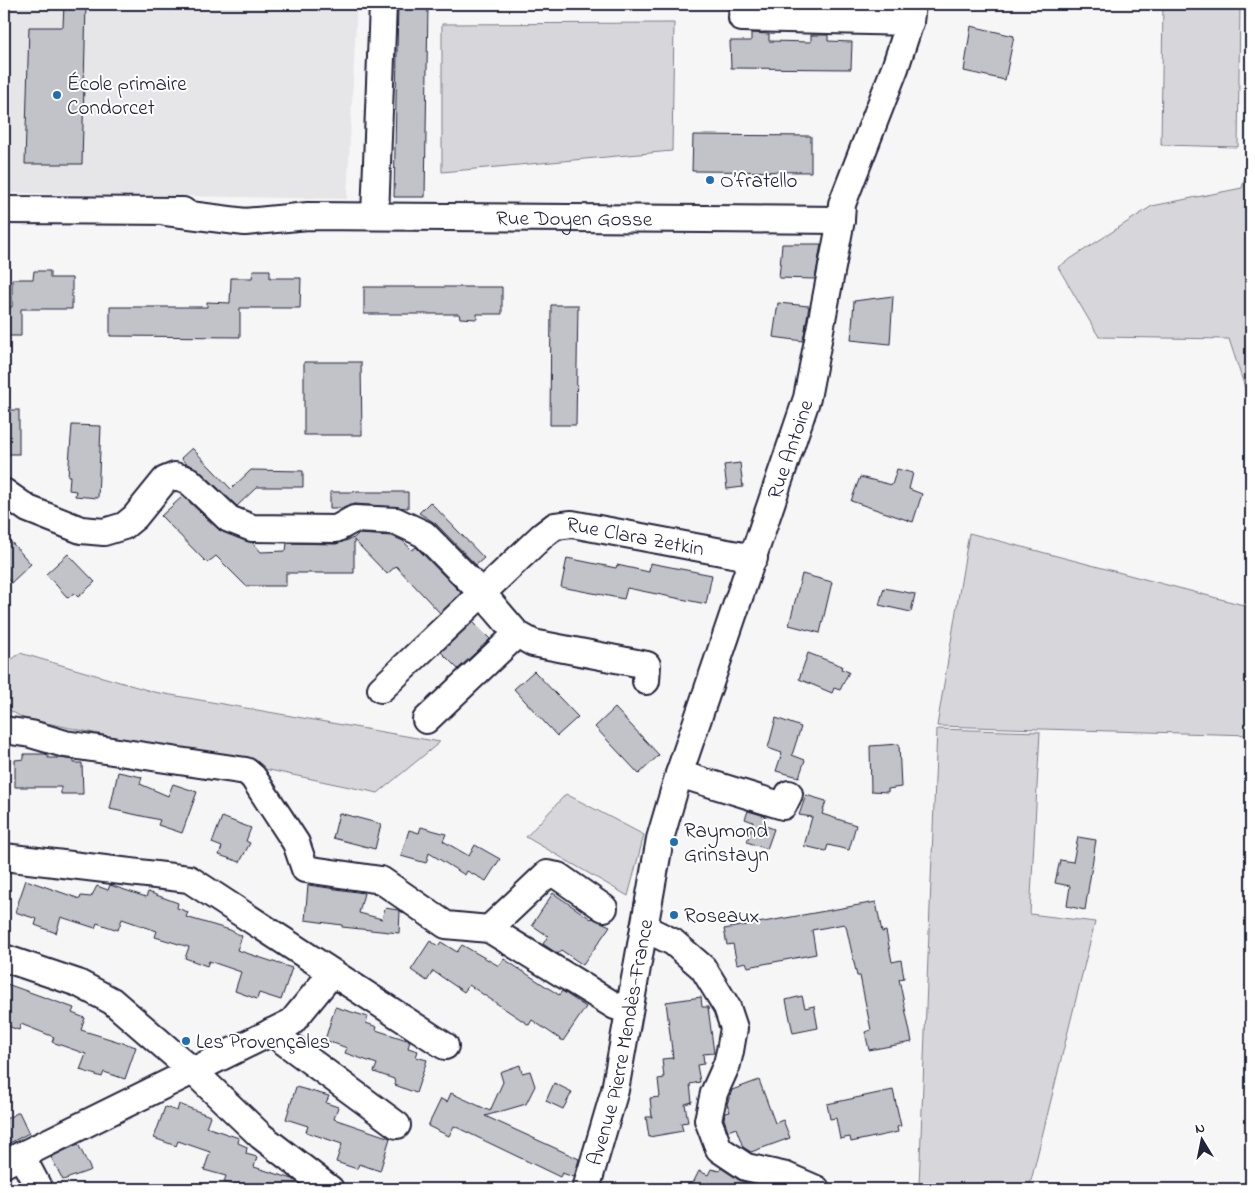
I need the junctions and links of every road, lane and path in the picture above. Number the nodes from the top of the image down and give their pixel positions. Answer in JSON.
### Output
{"nodes":[{"id":1,"x":383,"y":4,"type":"edge"},
{"id":2,"x":743,"y":4,"type":"edge"},
{"id":3,"x":911,"y":13,"type":"edge"},
{"id":4,"x":4,"y":210,"type":"edge"},
{"id":5,"x":375,"y":216,"type":"junction"},
{"id":6,"x":841,"y":220,"type":"junction"},
{"id":7,"x":4,"y":492,"type":"edge"},
{"id":8,"x":754,"y":558,"type":"junction"},
{"id":9,"x":482,"y":593,"type":"junction"},
{"id":10,"x":517,"y":634,"type":"junction"},
{"id":11,"x":646,"y":681,"type":"dead end"},
{"id":12,"x":381,"y":689,"type":"dead end"},
{"id":13,"x":426,"y":720,"type":"dead end"},
{"id":14,"x":4,"y":730,"type":"edge"},
{"id":15,"x":679,"y":774,"type":"junction"},
{"id":16,"x":789,"y":794,"type":"dead end"},
{"id":17,"x":4,"y":857,"type":"edge"},
{"id":18,"x":651,"y":893,"type":"joint"},
{"id":19,"x":604,"y":908,"type":"dead end"},
{"id":20,"x":644,"y":928,"type":"junction"},
{"id":21,"x":489,"y":929,"type":"junction"},
{"id":22,"x":4,"y":958,"type":"edge"},
{"id":23,"x":332,"y":973,"type":"junction"},
{"id":24,"x":629,"y":1010,"type":"junction"},
{"id":25,"x":272,"y":1032,"type":"junction"},
{"id":26,"x":446,"y":1046,"type":"dead end"},
{"id":27,"x":194,"y":1071,"type":"junction"},
{"id":28,"x":397,"y":1125,"type":"dead end"},
{"id":29,"x":13,"y":1160,"type":"edge"},
{"id":30,"x":39,"y":1189,"type":"edge"},
{"id":31,"x":330,"y":1189,"type":"edge"},
{"id":32,"x":586,"y":1189,"type":"edge"},
{"id":33,"x":816,"y":1189,"type":"edge"}],
"edges":[{"from":1,"to":5,"type":"street"},
{"from":2,"to":3,"type":"street"},
{"from":3,"to":6,"type":"street","name":"Rue Antoine"},
{"from":4,"to":5,"type":"street","name":"Rue Doyen Gosse"},
{"from":5,"to":6,"type":"street","name":"Rue Doyen Gosse"},
{"from":6,"to":8,"type":"street","name":"Rue Antoine"},
{"from":7,"to":9,"type":"street"},
{"from":8,"to":9,"type":"street","name":"Rue Clara Zetkin"},
{"from":8,"to":15,"type":"street","name":"Rue Antoine"},
{"from":9,"to":10,"type":"street"},
{"from":9,"to":12,"type":"street","name":"Rue Clara Zetkin"},
{"from":10,"to":11,"type":"street"},
{"from":10,"to":13,"type":"street"},
{"from":14,"to":21,"type":"street"},
{"from":15,"to":16,"type":"street"},
{"from":15,"to":18,"type":"street","name":"Rue Antoine"},
{"from":17,"to":23,"type":"street"},
{"from":18,"to":20,"type":"street","name":"Avenue Pierre Mendès-France"},
{"from":19,"to":21,"type":"street"},
{"from":20,"to":24,"type":"street","name":"Avenue Pierre Mendès-France"},
{"from":20,"to":33,"type":"street"},
{"from":21,"to":24,"type":"street"},
{"from":22,"to":27,"type":"street"},
{"from":23,"to":25,"type":"street"},
{"from":23,"to":26,"type":"street"},
{"from":24,"to":32,"type":"street","name":"Avenue Pierre Mendès-France"},
{"from":25,"to":27,"type":"street"},
{"from":25,"to":28,"type":"street"},
{"from":27,"to":29,"type":"street"},
{"from":27,"to":31,"type":"street"},
{"from":29,"to":30,"type":"street"}]}
